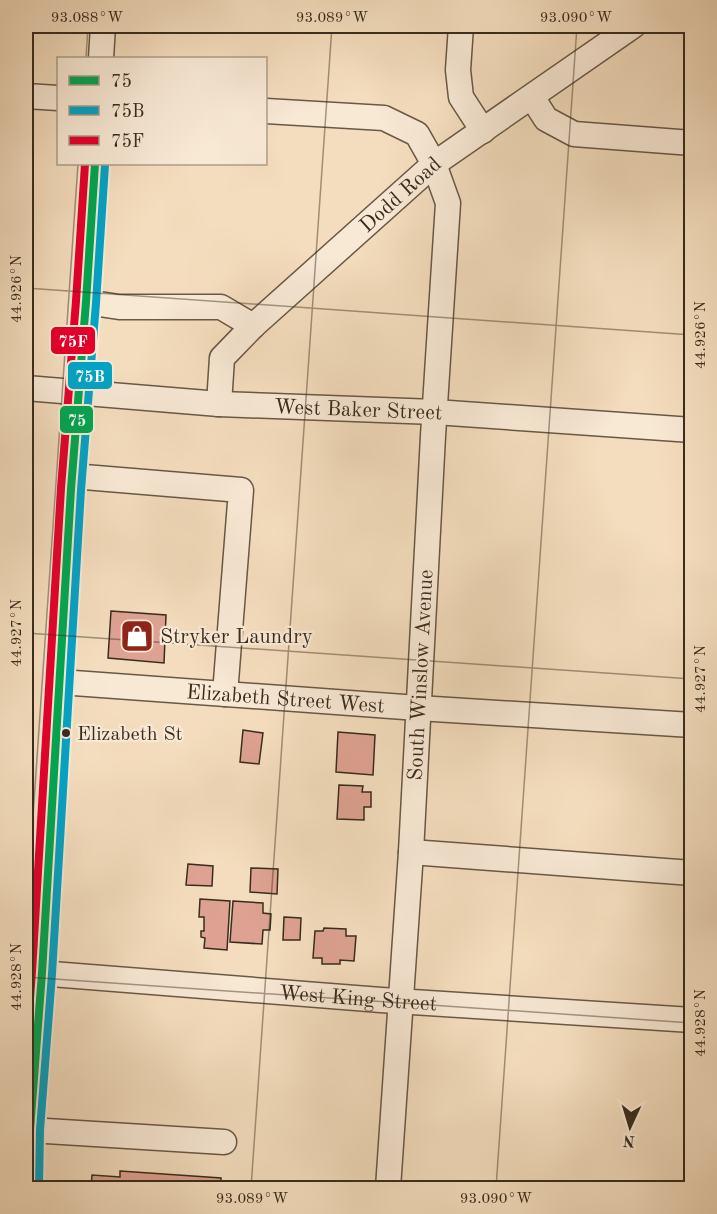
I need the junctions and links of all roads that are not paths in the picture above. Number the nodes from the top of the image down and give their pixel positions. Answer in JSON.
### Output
{"nodes":[{"id":1,"x":103,"y":26,"type":"edge"},
{"id":2,"x":461,"y":26,"type":"edge"},
{"id":3,"x":633,"y":26,"type":"edge"},
{"id":4,"x":101,"y":57,"type":"edge"},
{"id":5,"x":26,"y":96,"type":"edge"},
{"id":6,"x":532,"y":97,"type":"junction"},
{"id":7,"x":57,"y":98,"type":"edge"},
{"id":8,"x":267,"y":111,"type":"edge"},
{"id":9,"x":483,"y":131,"type":"junction"},
{"id":10,"x":692,"y":143,"type":"edge"},
{"id":11,"x":434,"y":164,"type":"junction"},
{"id":12,"x":95,"y":165,"type":"edge"},
{"id":13,"x":86,"y":302,"type":"junction"},
{"id":14,"x":253,"y":326,"type":"junction"},
{"id":15,"x":26,"y":388,"type":"edge"},
{"id":16,"x":79,"y":392,"type":"junction"},
{"id":17,"x":219,"y":404,"type":"junction"},
{"id":18,"x":435,"y":412,"type":"junction"},
{"id":19,"x":692,"y":430,"type":"edge"},
{"id":20,"x":72,"y":476,"type":"junction"},
{"id":21,"x":60,"y":682,"type":"junction"},
{"id":22,"x":225,"y":694,"type":"junction"},
{"id":23,"x":418,"y":708,"type":"junction"},
{"id":24,"x":692,"y":725,"type":"edge"},
{"id":25,"x":411,"y":852,"type":"junction"},
{"id":26,"x":692,"y":873,"type":"edge"},
{"id":27,"x":34,"y":972,"type":"edge"},
{"id":28,"x":400,"y":1001,"type":"junction"},
{"id":29,"x":692,"y":1020,"type":"edge"},
{"id":30,"x":30,"y":1130,"type":"junction"},
{"id":31,"x":225,"y":1142,"type":"dead end"},
{"id":32,"x":29,"y":1188,"type":"edge"},
{"id":33,"x":388,"y":1188,"type":"edge"}],
"edges":[{"from":1,"to":4,"type":"street"},
{"from":2,"to":9,"type":"street"},
{"from":3,"to":6,"type":"street","name":"Dodd Road"},
{"from":5,"to":7,"type":"street"},
{"from":6,"to":9,"type":"street","name":"Dodd Road"},
{"from":6,"to":10,"type":"street"},
{"from":8,"to":11,"type":"street","name":"South Winslow Avenue"},
{"from":9,"to":11,"type":"street","name":"Dodd Road"},
{"from":11,"to":14,"type":"street","name":"Dodd Road"},
{"from":11,"to":18,"type":"street","name":"South Winslow Avenue"},
{"from":12,"to":13,"type":"street"},
{"from":13,"to":14,"type":"street"},
{"from":13,"to":16,"type":"street"},
{"from":14,"to":17,"type":"street","name":"Dodd Road"},
{"from":15,"to":16,"type":"street","name":"West Baker Street"},
{"from":16,"to":17,"type":"street","name":"West Baker Street"},
{"from":16,"to":20,"type":"street"},
{"from":17,"to":18,"type":"street","name":"West Baker Street"},
{"from":18,"to":19,"type":"street","name":"West Baker Street"},
{"from":18,"to":23,"type":"street","name":"South Winslow Avenue"},
{"from":20,"to":21,"type":"street"},
{"from":20,"to":22,"type":"street"},
{"from":21,"to":22,"type":"street","name":"Elizabeth Street West"},
{"from":21,"to":27,"type":"street"},
{"from":22,"to":23,"type":"street","name":"Elizabeth Street West"},
{"from":23,"to":24,"type":"street","name":"Elizabeth Street West"},
{"from":23,"to":25,"type":"street","name":"South Winslow Avenue"},
{"from":25,"to":26,"type":"street"},
{"from":25,"to":28,"type":"street","name":"South Winslow Avenue"},
{"from":27,"to":28,"type":"street","name":"West King Street"},
{"from":27,"to":30,"type":"street"},
{"from":28,"to":29,"type":"street","name":"West King Street"},
{"from":28,"to":33,"type":"street","name":"South Winslow Avenue"},
{"from":30,"to":31,"type":"street"},
{"from":30,"to":32,"type":"street"}]}
